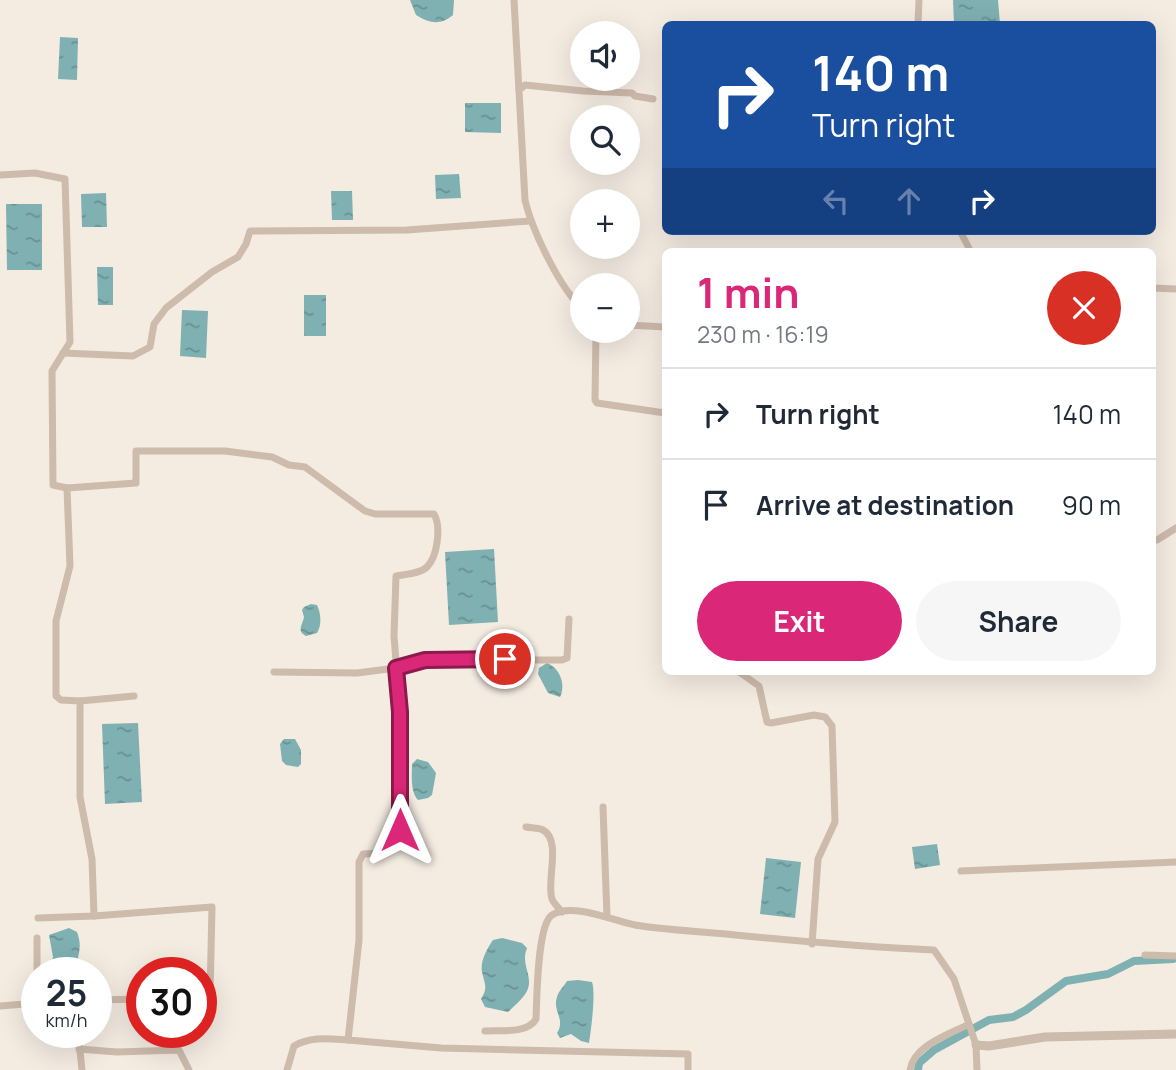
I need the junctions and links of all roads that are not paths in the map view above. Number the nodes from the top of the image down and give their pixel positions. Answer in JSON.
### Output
{"nodes":[{"id":1,"x":514,"y":0,"type":"edge"},
{"id":2,"x":919,"y":0,"type":"edge"},
{"id":3,"x":918,"y":21,"type":"edge"},
{"id":4,"x":519,"y":90,"type":"junction"},
{"id":5,"x":653,"y":99,"type":"dead end"},
{"id":6,"x":0,"y":175,"type":"edge"},
{"id":7,"x":530,"y":221,"type":"junction"},
{"id":8,"x":1156,"y":288,"type":"edge"},
{"id":9,"x":1176,"y":289,"type":"edge"},
{"id":10,"x":570,"y":297,"type":"edge"},
{"id":11,"x":640,"y":326,"type":"edge"},
{"id":12,"x":662,"y":327,"type":"edge"},
{"id":13,"x":596,"y":343,"type":"edge"},
{"id":14,"x":63,"y":353,"type":"junction"},
{"id":15,"x":662,"y":413,"type":"edge"},
{"id":16,"x":67,"y":488,"type":"junction"},
{"id":17,"x":1176,"y":528,"type":"edge"},
{"id":18,"x":1156,"y":540,"type":"edge"},
{"id":19,"x":569,"y":619,"type":"dead end"},
{"id":20,"x":396,"y":668,"type":"junction"},
{"id":21,"x":274,"y":673,"type":"dead end"},
{"id":22,"x":743,"y":675,"type":"edge"},
{"id":23,"x":134,"y":696,"type":"dead end"},
{"id":24,"x":80,"y":701,"type":"junction"},
{"id":25,"x":603,"y":807,"type":"dead end"},
{"id":26,"x":526,"y":827,"type":"dead end"},
{"id":27,"x":1176,"y":862,"type":"edge"},
{"id":28,"x":961,"y":871,"type":"dead end"},
{"id":29,"x":562,"y":912,"type":"junction"},
{"id":30,"x":94,"y":916,"type":"junction"},
{"id":31,"x":607,"y":917,"type":"junction"},
{"id":32,"x":38,"y":918,"type":"dead end"},
{"id":33,"x":37,"y":938,"type":"dead end"},
{"id":34,"x":812,"y":944,"type":"junction"},
{"id":35,"x":1145,"y":955,"type":"dead end"},
{"id":36,"x":1176,"y":956,"type":"edge"},
{"id":37,"x":37,"y":957,"type":"edge"},
{"id":38,"x":211,"y":957,"type":"edge"},
{"id":39,"x":21,"y":1004,"type":"edge"},
{"id":40,"x":0,"y":1006,"type":"edge"},
{"id":41,"x":969,"y":1024,"type":"junction"},
{"id":42,"x":485,"y":1031,"type":"dead end"},
{"id":43,"x":1176,"y":1034,"type":"edge"},
{"id":44,"x":348,"y":1040,"type":"junction"},
{"id":45,"x":976,"y":1045,"type":"junction"},
{"id":46,"x":79,"y":1049,"type":"joint"},
{"id":47,"x":82,"y":1070,"type":"edge"},
{"id":48,"x":189,"y":1070,"type":"edge"},
{"id":49,"x":287,"y":1070,"type":"edge"},
{"id":50,"x":688,"y":1070,"type":"edge"},
{"id":51,"x":910,"y":1070,"type":"edge"},
{"id":52,"x":977,"y":1070,"type":"edge"}],
"edges":[{"from":1,"to":4,"type":"street"},
{"from":2,"to":3,"type":"street"},
{"from":4,"to":5,"type":"street"},
{"from":4,"to":7,"type":"street"},
{"from":6,"to":14,"type":"street"},
{"from":7,"to":10,"type":"street"},
{"from":7,"to":14,"type":"street"},
{"from":8,"to":9,"type":"street"},
{"from":11,"to":12,"type":"street"},
{"from":13,"to":15,"type":"street"},
{"from":14,"to":16,"type":"street"},
{"from":16,"to":20,"type":"street"},
{"from":16,"to":24,"type":"street"},
{"from":17,"to":18,"type":"street"},
{"from":19,"to":20,"type":"street"},
{"from":20,"to":21,"type":"street"},
{"from":20,"to":44,"type":"street"},
{"from":22,"to":34,"type":"street"},
{"from":23,"to":24,"type":"street"},
{"from":24,"to":30,"type":"street"},
{"from":25,"to":31,"type":"street"},
{"from":26,"to":29,"type":"street"},
{"from":27,"to":28,"type":"street"},
{"from":29,"to":31,"type":"street"},
{"from":29,"to":42,"type":"street"},
{"from":30,"to":32,"type":"street"},
{"from":30,"to":38,"type":"street"},
{"from":31,"to":34,"type":"street"},
{"from":33,"to":37,"type":"street"},
{"from":34,"to":41,"type":"street"},
{"from":35,"to":36,"type":"street"},
{"from":39,"to":40,"type":"street"},
{"from":41,"to":45,"type":"street"},
{"from":41,"to":51,"type":"street"},
{"from":43,"to":45,"type":"street"},
{"from":44,"to":49,"type":"street"},
{"from":44,"to":50,"type":"street"},
{"from":45,"to":52,"type":"street"},
{"from":46,"to":47,"type":"street"},
{"from":46,"to":48,"type":"street"}]}
